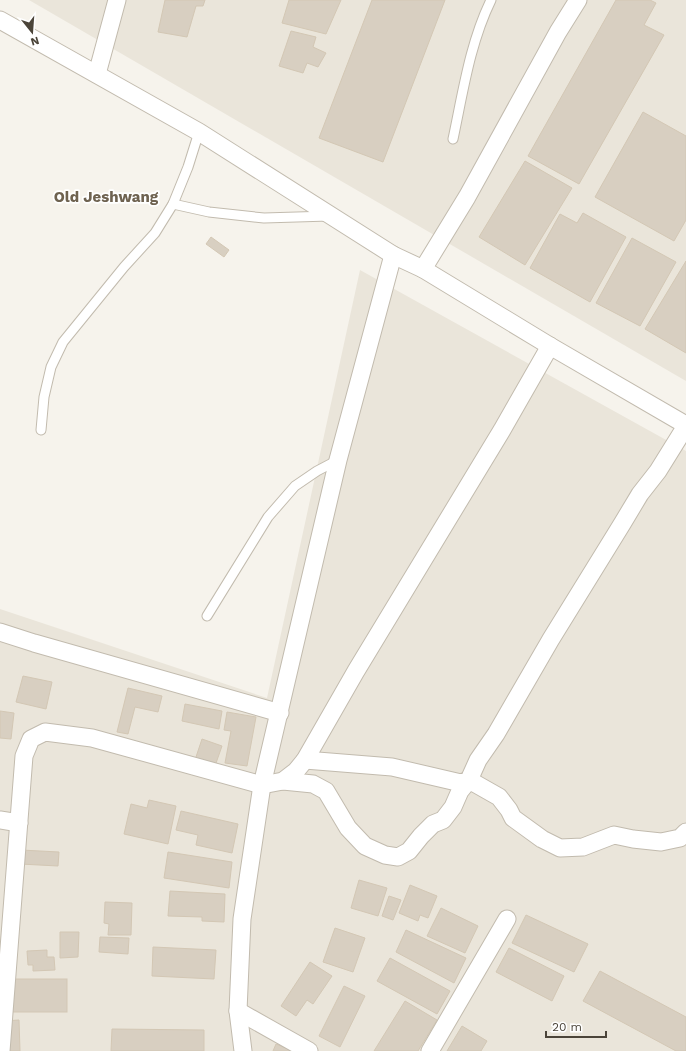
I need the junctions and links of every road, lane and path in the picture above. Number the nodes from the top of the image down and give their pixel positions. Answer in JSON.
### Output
{"nodes":[{"id":1,"x":117,"y":0,"type":"edge"},
{"id":2,"x":491,"y":0,"type":"edge"},
{"id":3,"x":578,"y":0,"type":"edge"},
{"id":4,"x":0,"y":20,"type":"edge"},
{"id":5,"x":97,"y":74,"type":"junction"},
{"id":6,"x":199,"y":132,"type":"junction"},
{"id":7,"x":453,"y":139,"type":"dead end"},
{"id":8,"x":173,"y":204,"type":"junction"},
{"id":9,"x":332,"y":216,"type":"junction"},
{"id":10,"x":392,"y":255,"type":"junction"},
{"id":11,"x":423,"y":269,"type":"junction"},
{"id":12,"x":550,"y":346,"type":"junction"},
{"id":13,"x":686,"y":426,"type":"edge"},
{"id":14,"x":41,"y":430,"type":"dead end"},
{"id":15,"x":338,"y":460,"type":"junction"},
{"id":16,"x":207,"y":616,"type":"dead end"},
{"id":17,"x":0,"y":632,"type":"edge"},
{"id":18,"x":280,"y":713,"type":"junction"},
{"id":19,"x":305,"y":760,"type":"junction"},
{"id":20,"x":469,"y":780,"type":"junction"},
{"id":21,"x":283,"y":781,"type":"junction"},
{"id":22,"x":262,"y":785,"type":"junction"},
{"id":23,"x":0,"y":820,"type":"edge"},
{"id":24,"x":19,"y":823,"type":"junction"},
{"id":25,"x":686,"y":832,"type":"edge"},
{"id":26,"x":6,"y":916,"type":"edge"},
{"id":27,"x":507,"y":919,"type":"dead end"},
{"id":28,"x":238,"y":1011,"type":"junction"},
{"id":29,"x":1,"y":1051,"type":"edge"},
{"id":30,"x":242,"y":1051,"type":"edge"},
{"id":31,"x":309,"y":1051,"type":"edge"},
{"id":32,"x":430,"y":1051,"type":"edge"}],
"edges":[{"from":1,"to":5,"type":"street"},
{"from":2,"to":7,"type":"lane"},
{"from":3,"to":11,"type":"street"},
{"from":4,"to":5,"type":"street"},
{"from":5,"to":6,"type":"street"},
{"from":6,"to":8,"type":"lane"},
{"from":6,"to":9,"type":"street"},
{"from":8,"to":9,"type":"lane"},
{"from":8,"to":14,"type":"lane"},
{"from":9,"to":10,"type":"street"},
{"from":10,"to":11,"type":"street"},
{"from":10,"to":15,"type":"street"},
{"from":11,"to":12,"type":"street"},
{"from":12,"to":13,"type":"street"},
{"from":12,"to":19,"type":"street"},
{"from":13,"to":20,"type":"street"},
{"from":15,"to":16,"type":"lane"},
{"from":15,"to":18,"type":"street"},
{"from":17,"to":18,"type":"street"},
{"from":18,"to":22,"type":"street"},
{"from":19,"to":20,"type":"street"},
{"from":19,"to":21,"type":"street"},
{"from":20,"to":21,"type":"street"},
{"from":20,"to":25,"type":"street"},
{"from":21,"to":22,"type":"street"},
{"from":22,"to":24,"type":"street"},
{"from":22,"to":28,"type":"street"},
{"from":23,"to":24,"type":"street"},
{"from":24,"to":26,"type":"street"},
{"from":26,"to":29,"type":"street"},
{"from":27,"to":32,"type":"street"},
{"from":28,"to":30,"type":"street"},
{"from":28,"to":31,"type":"street"}]}
